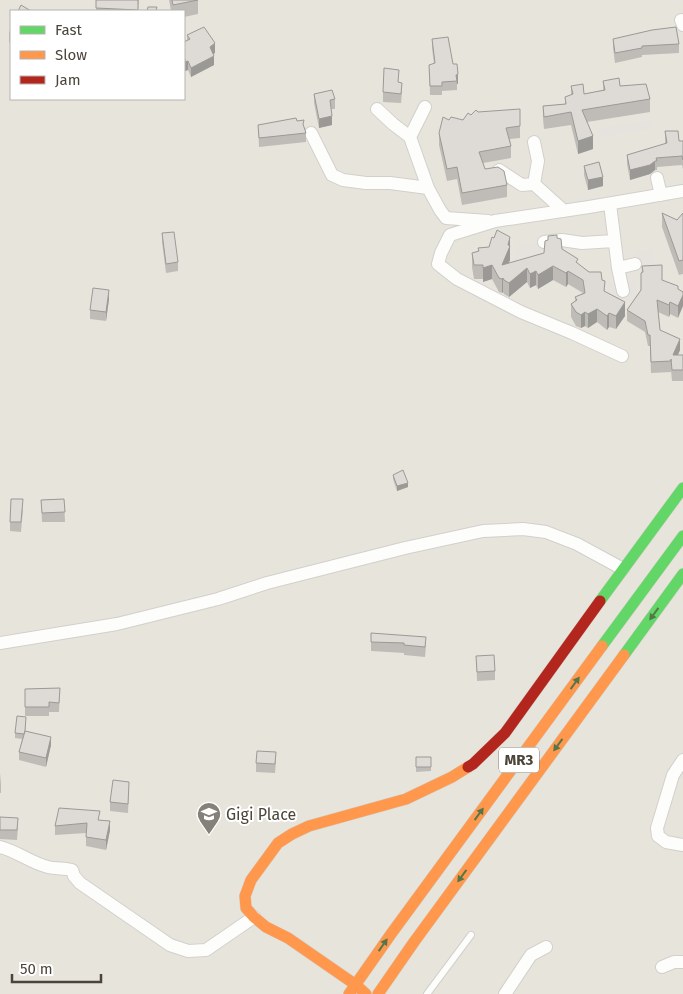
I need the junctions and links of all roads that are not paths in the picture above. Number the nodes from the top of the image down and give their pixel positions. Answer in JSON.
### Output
{"nodes":[{"id":1,"x":425,"y":107,"type":"dead end"},
{"id":2,"x":378,"y":109,"type":"dead end"},
{"id":3,"x":311,"y":133,"type":"dead end"},
{"id":4,"x":410,"y":137,"type":"junction"},
{"id":5,"x":534,"y":142,"type":"dead end"},
{"id":6,"x":499,"y":170,"type":"edge"},
{"id":7,"x":657,"y":178,"type":"dead end"},
{"id":8,"x":534,"y":184,"type":"junction"},
{"id":9,"x":428,"y":188,"type":"junction"},
{"id":10,"x":683,"y":191,"type":"edge"},
{"id":11,"x":661,"y":195,"type":"junction"},
{"id":12,"x":610,"y":204,"type":"junction"},
{"id":13,"x":564,"y":211,"type":"junction"},
{"id":14,"x":495,"y":221,"type":"junction"},
{"id":15,"x":614,"y":241,"type":"junction"},
{"id":16,"x":544,"y":242,"type":"edge"},
{"id":17,"x":635,"y":264,"type":"dead end"},
{"id":18,"x":618,"y":268,"type":"junction"},
{"id":19,"x":623,"y":291,"type":"dead end"},
{"id":20,"x":622,"y":356,"type":"dead end"},
{"id":21,"x":683,"y":488,"type":"edge"},
{"id":22,"x":683,"y":536,"type":"edge"},
{"id":23,"x":623,"y":569,"type":"junction"},
{"id":24,"x":683,"y":574,"type":"edge"},
{"id":25,"x":0,"y":643,"type":"edge"},
{"id":26,"x":683,"y":760,"type":"edge"},
{"id":27,"x":683,"y":845,"type":"edge"},
{"id":28,"x":0,"y":847,"type":"edge"},
{"id":29,"x":254,"y":917,"type":"junction"},
{"id":30,"x":471,"y":935,"type":"dead end"},
{"id":31,"x":546,"y":947,"type":"dead end"},
{"id":32,"x":683,"y":962,"type":"edge"},
{"id":33,"x":662,"y":967,"type":"dead end"},
{"id":34,"x":352,"y":990,"type":"edge"},
{"id":35,"x":366,"y":994,"type":"edge"},
{"id":36,"x":378,"y":994,"type":"edge"},
{"id":37,"x":427,"y":994,"type":"edge"},
{"id":38,"x":505,"y":994,"type":"edge"}],
"edges":[{"from":1,"to":4,"type":"street"},
{"from":2,"to":4,"type":"street"},
{"from":3,"to":9,"type":"street"},
{"from":4,"to":9,"type":"street"},
{"from":5,"to":8,"type":"street"},
{"from":6,"to":8,"type":"street"},
{"from":7,"to":11,"type":"street"},
{"from":8,"to":13,"type":"street"},
{"from":9,"to":14,"type":"street"},
{"from":10,"to":11,"type":"street"},
{"from":11,"to":12,"type":"street"},
{"from":12,"to":13,"type":"street"},
{"from":12,"to":15,"type":"street"},
{"from":13,"to":14,"type":"street"},
{"from":14,"to":20,"type":"street"},
{"from":15,"to":16,"type":"street"},
{"from":15,"to":18,"type":"street"},
{"from":17,"to":18,"type":"street"},
{"from":18,"to":19,"type":"street"},
{"from":21,"to":23,"type":"main road"},
{"from":34,"to":22,"type":"main road","number":"MR3","one_way":true},
{"from":23,"to":25,"type":"street"},
{"from":23,"to":29,"type":"main road"},
{"from":24,"to":36,"type":"main road","number":"MR3","one_way":true},
{"from":26,"to":27,"type":"street"},
{"from":28,"to":29,"type":"street"},
{"from":29,"to":34,"type":"main road"},
{"from":30,"to":37,"type":"lane"},
{"from":31,"to":38,"type":"street"},
{"from":32,"to":33,"type":"street"},
{"from":34,"to":35,"type":"main road"}]}
